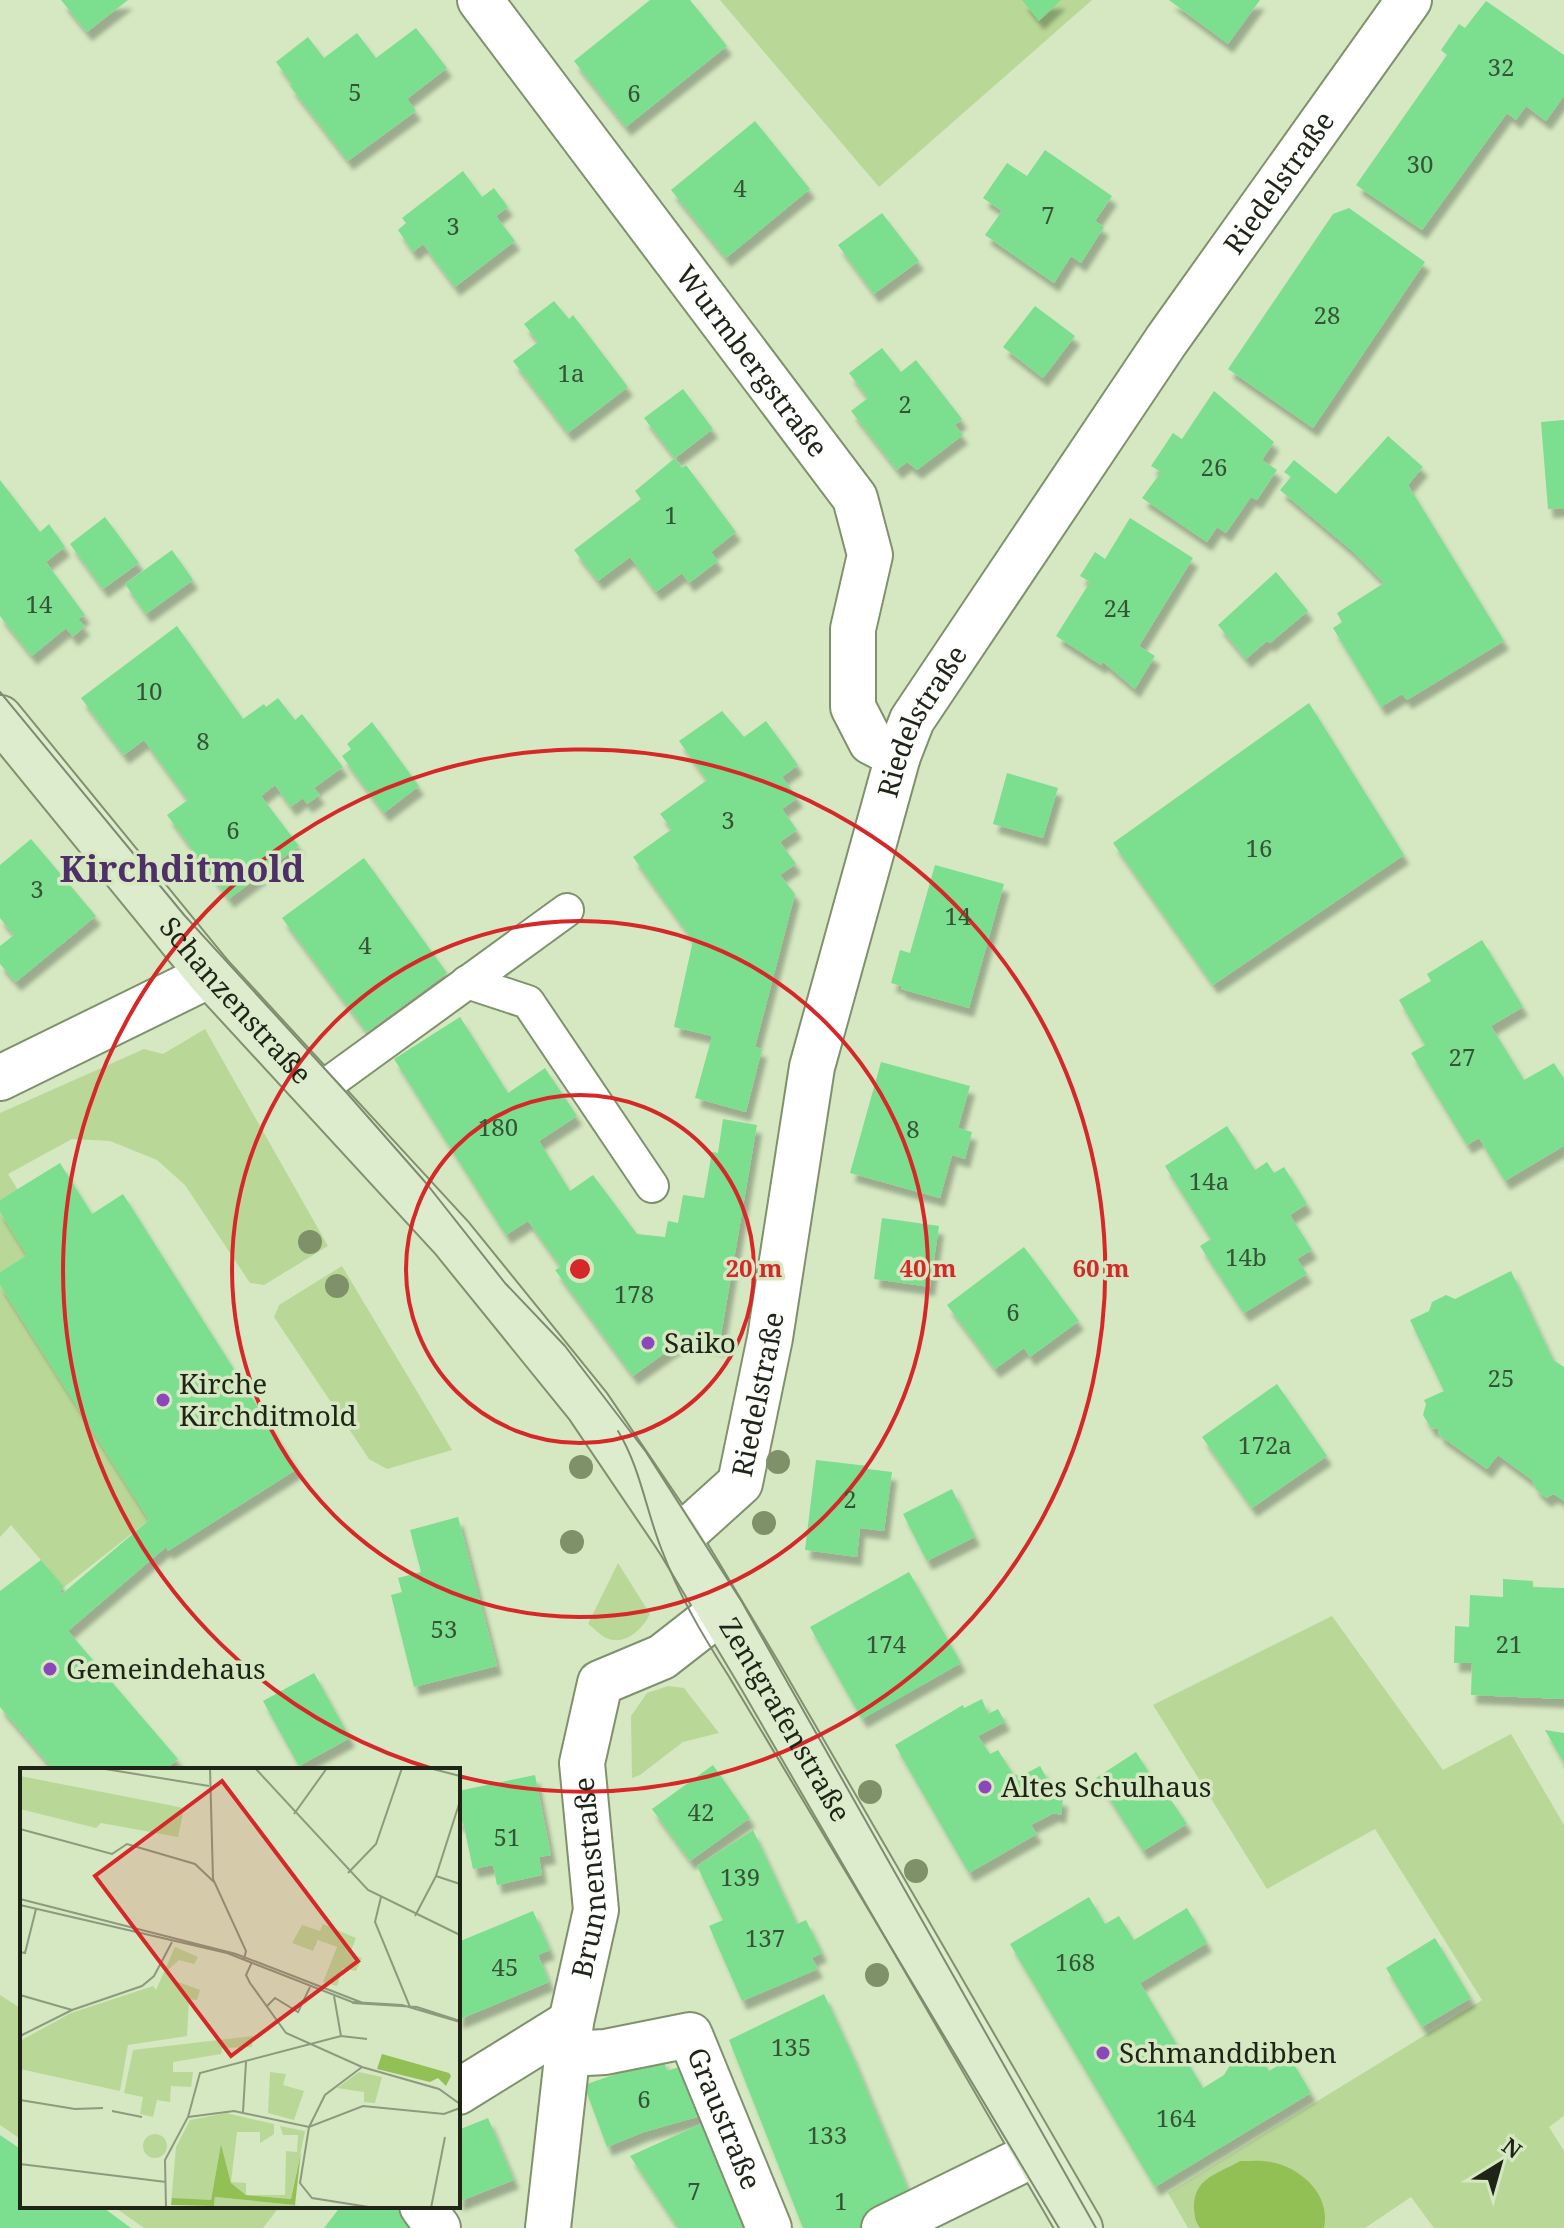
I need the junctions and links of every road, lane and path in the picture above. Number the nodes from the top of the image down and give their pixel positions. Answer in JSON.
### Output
{"nodes":[{"id":1,"x":480,"y":0,"type":"edge"},
{"id":2,"x":1409,"y":0,"type":"edge"},
{"id":3,"x":0,"y":718,"type":"edge"},
{"id":4,"x":898,"y":756,"type":"junction"},
{"id":5,"x":567,"y":910,"type":"dead end"},
{"id":6,"x":210,"y":975,"type":"junction"},
{"id":7,"x":467,"y":982,"type":"junction"},
{"id":8,"x":0,"y":1078,"type":"edge"},
{"id":9,"x":318,"y":1091,"type":"junction"},
{"id":10,"x":652,"y":1186,"type":"dead end"},
{"id":11,"x":452,"y":1238,"type":"joint"},
{"id":12,"x":678,"y":1539,"type":"junction"},
{"id":13,"x":721,"y":1611,"type":"junction"},
{"id":14,"x":569,"y":2038,"type":"junction"},
{"id":15,"x":460,"y":2091,"type":"edge"},
{"id":16,"x":1035,"y":2154,"type":"junction"},
{"id":17,"x":423,"y":2208,"type":"edge"},
{"id":18,"x":438,"y":2228,"type":"edge"},
{"id":19,"x":548,"y":2228,"type":"edge"},
{"id":20,"x":769,"y":2228,"type":"edge"},
{"id":21,"x":884,"y":2228,"type":"edge"},
{"id":22,"x":1080,"y":2228,"type":"edge"}],
"edges":[{"from":1,"to":4,"type":"street","name":"Wurmbergstraße"},
{"from":2,"to":4,"type":"street","name":"Riedelstraße"},
{"from":3,"to":6,"type":"street","name":"Schanzenstraße"},
{"from":4,"to":12,"type":"street","name":"Riedelstraße"},
{"from":5,"to":7,"type":"lane"},
{"from":6,"to":8,"type":"street"},
{"from":6,"to":9,"type":"street","name":"Schanzenstraße"},
{"from":7,"to":9,"type":"lane"},
{"from":7,"to":10,"type":"lane"},
{"from":9,"to":11,"type":"street","name":"Schanzenstraße"},
{"from":11,"to":12,"type":"street","name":"Zentgrafenstraße"},
{"from":12,"to":13,"type":"street","name":"Zentgrafenstraße"},
{"from":13,"to":14,"type":"street","name":"Brunnenstraße"},
{"from":13,"to":16,"type":"street","name":"Zentgrafenstraße"},
{"from":14,"to":15,"type":"street"},
{"from":14,"to":19,"type":"street","name":"Brunnenstraße"},
{"from":14,"to":20,"type":"street","name":"Graustraße"},
{"from":16,"to":21,"type":"street"},
{"from":16,"to":22,"type":"street","name":"Zentgrafenstraße"},
{"from":17,"to":18,"type":"street"}]}
